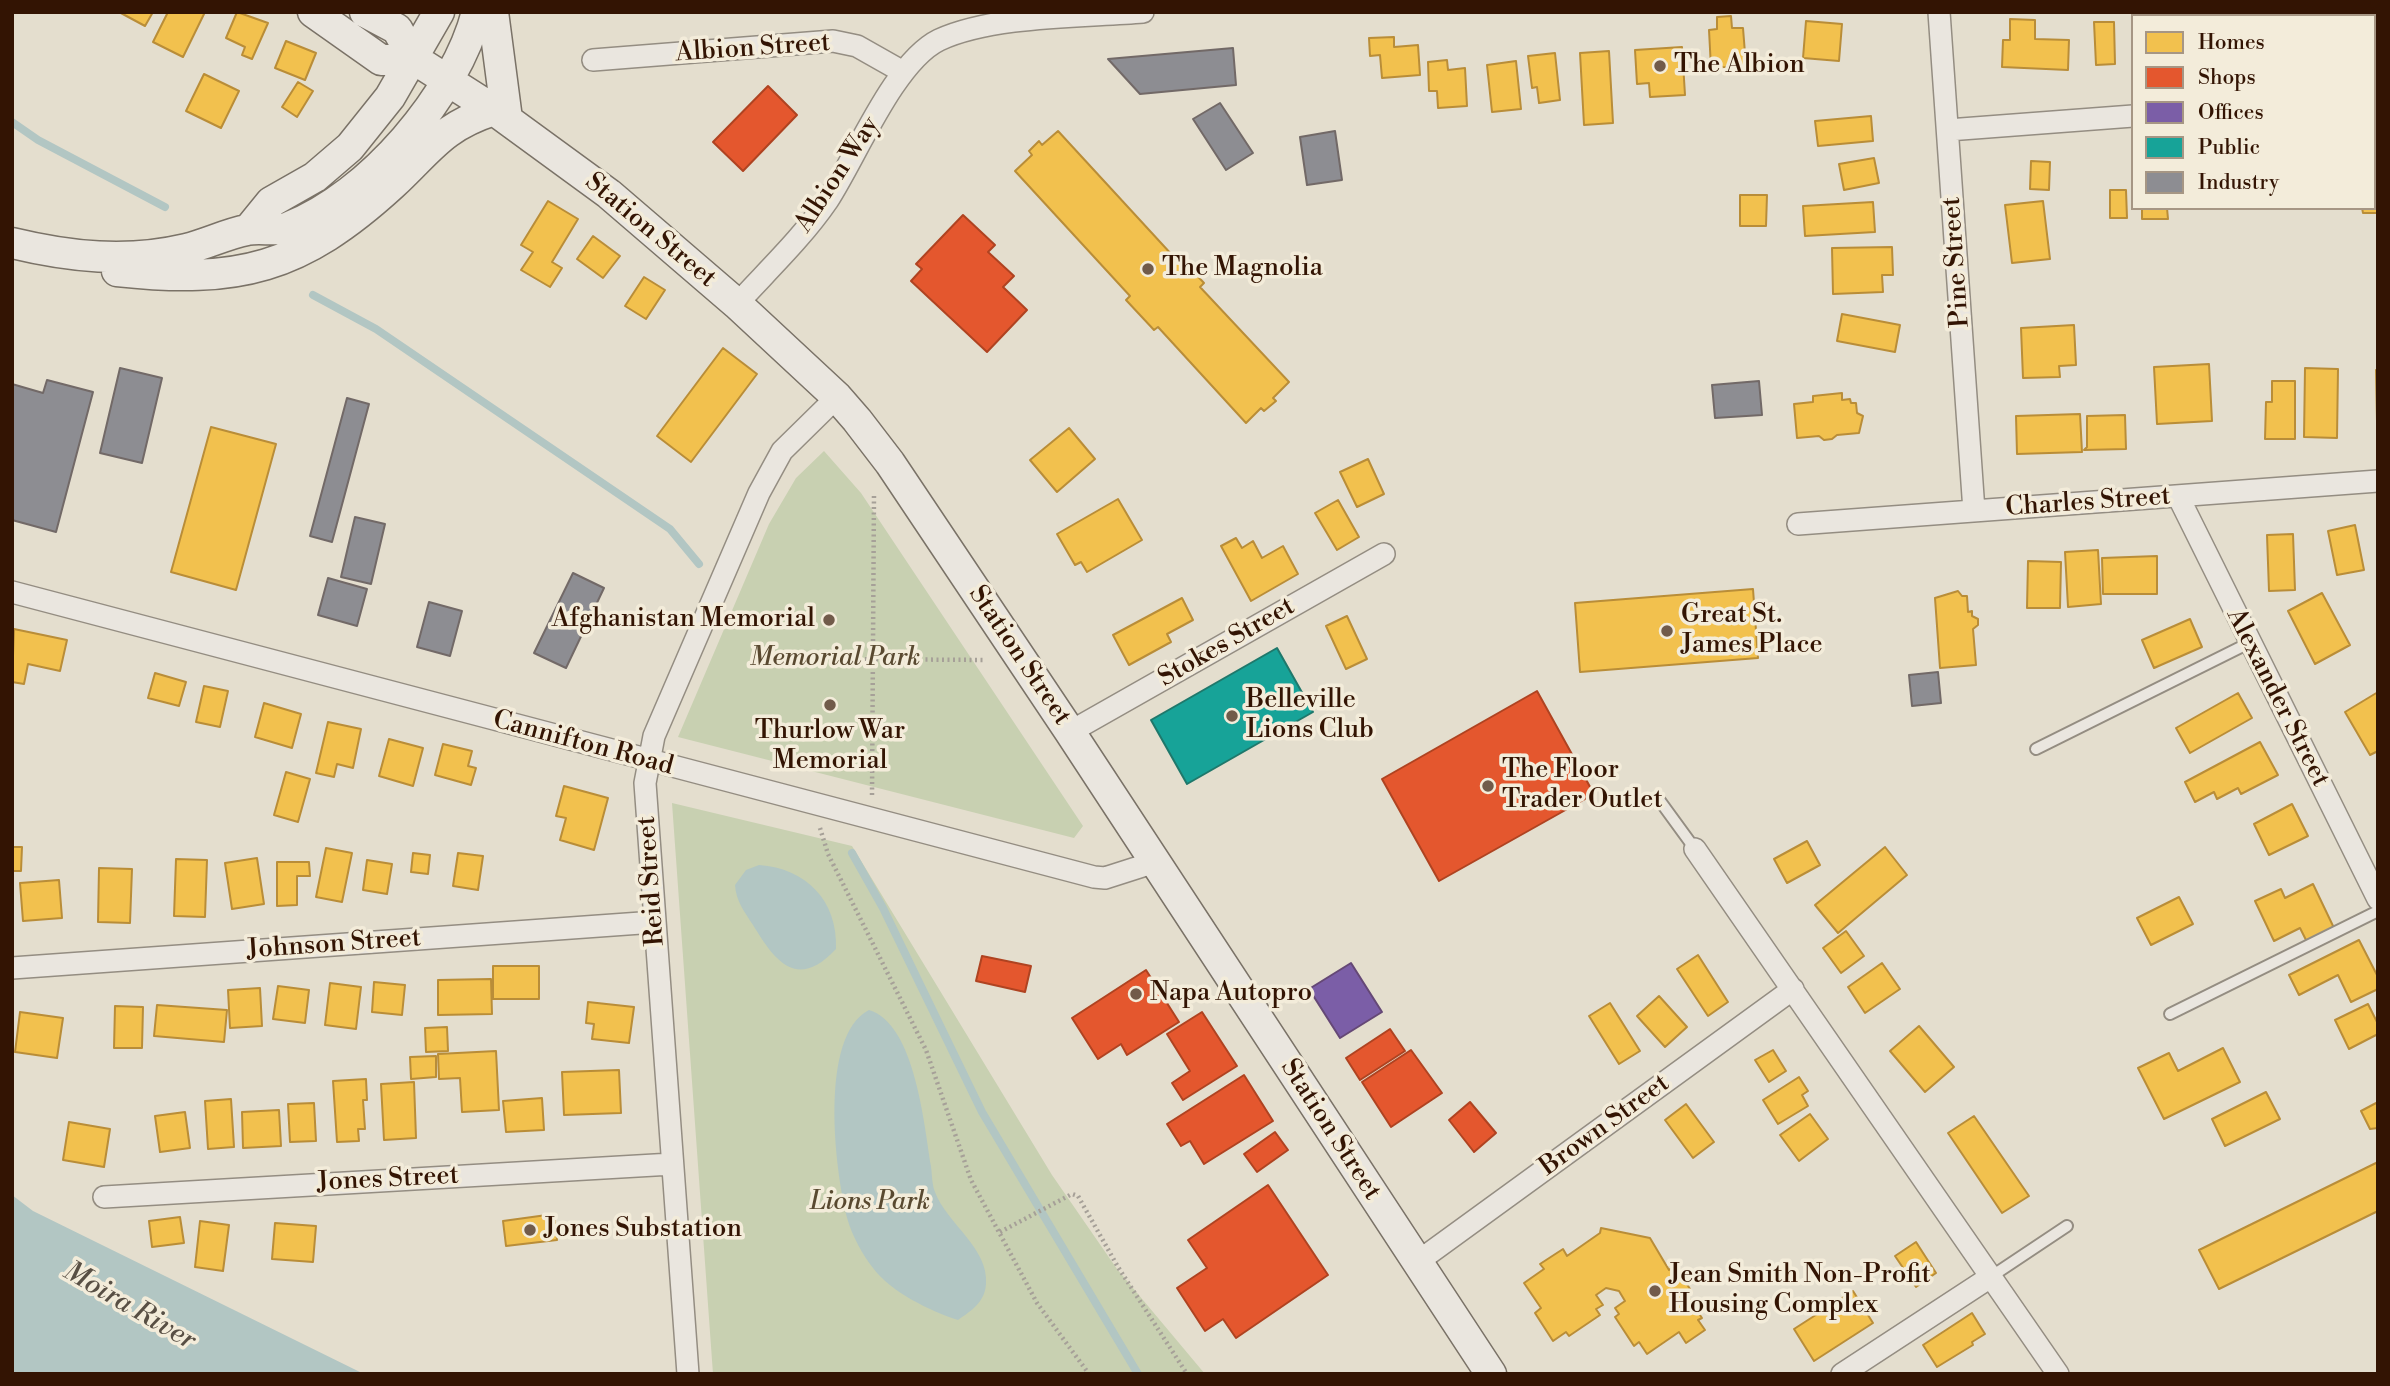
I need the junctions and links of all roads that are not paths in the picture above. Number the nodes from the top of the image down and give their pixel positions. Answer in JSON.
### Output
{"nodes":[{"id":1,"x":313,"y":12,"type":"edge"},
{"id":2,"x":365,"y":12,"type":"edge"},
{"id":3,"x":439,"y":12,"type":"edge"},
{"id":4,"x":477,"y":12,"type":"edge"},
{"id":5,"x":493,"y":12,"type":"edge"},
{"id":6,"x":1143,"y":12,"type":"edge"},
{"id":7,"x":1939,"y":12,"type":"edge"},
{"id":8,"x":1137,"y":13,"type":"edge"},
{"id":9,"x":414,"y":59,"type":"junction"},
{"id":10,"x":593,"y":60,"type":"dead end"},
{"id":11,"x":903,"y":72,"type":"junction"},
{"id":12,"x":447,"y":80,"type":"junction"},
{"id":13,"x":500,"y":115,"type":"junction"},
{"id":14,"x":2131,"y":116,"type":"edge"},
{"id":15,"x":1948,"y":130,"type":"junction"},
{"id":16,"x":249,"y":229,"type":"junction"},
{"id":17,"x":12,"y":243,"type":"edge"},
{"id":18,"x":43,"y":250,"type":"junction"},
{"id":19,"x":737,"y":304,"type":"junction"},
{"id":20,"x":837,"y":397,"type":"junction"},
{"id":21,"x":2378,"y":481,"type":"edge"},
{"id":22,"x":2178,"y":496,"type":"junction"},
{"id":23,"x":1974,"y":511,"type":"junction"},
{"id":24,"x":1798,"y":524,"type":"dead end"},
{"id":25,"x":1384,"y":554,"type":"dead end"},
{"id":26,"x":12,"y":592,"type":"edge"},
{"id":27,"x":2249,"y":643,"type":"junction"},
{"id":28,"x":1070,"y":733,"type":"junction"},
{"id":29,"x":2036,"y":749,"type":"dead end"},
{"id":30,"x":648,"y":761,"type":"junction"},
{"id":31,"x":1660,"y":801,"type":"dead end"},
{"id":32,"x":1695,"y":849,"type":"joint"},
{"id":33,"x":1155,"y":862,"type":"junction"},
{"id":34,"x":2378,"y":899,"type":"edge"},
{"id":35,"x":2378,"y":911,"type":"edge"},
{"id":36,"x":655,"y":922,"type":"junction"},
{"id":37,"x":12,"y":968,"type":"edge"},
{"id":38,"x":1793,"y":989,"type":"junction"},
{"id":39,"x":2170,"y":1014,"type":"dead end"},
{"id":40,"x":672,"y":1164,"type":"junction"},
{"id":41,"x":104,"y":1197,"type":"dead end"},
{"id":42,"x":2067,"y":1226,"type":"dead end"},
{"id":43,"x":1416,"y":1263,"type":"junction"},
{"id":44,"x":1992,"y":1276,"type":"junction"},
{"id":45,"x":688,"y":1374,"type":"edge"},
{"id":46,"x":1490,"y":1374,"type":"edge"},
{"id":47,"x":1842,"y":1374,"type":"edge"},
{"id":48,"x":2058,"y":1374,"type":"edge"}],
"edges":[{"from":1,"to":9,"type":"main road"},
{"from":2,"to":9,"type":"main road","name":"Station Street"},
{"from":3,"to":9,"type":"main road"},
{"from":4,"to":12,"type":"main road"},
{"from":5,"to":13,"type":"main road"},
{"from":6,"to":8,"type":"street"},
{"from":7,"to":15,"type":"street","name":"Pine Street"},
{"from":8,"to":11,"type":"street"},
{"from":9,"to":12,"type":"main road","name":"Station Street"},
{"from":9,"to":16,"type":"main road"},
{"from":10,"to":11,"type":"street","name":"Albion Street"},
{"from":11,"to":19,"type":"street","name":"Albion Way"},
{"from":12,"to":13,"type":"main road","name":"Station Street"},
{"from":12,"to":16,"type":"main road"},
{"from":13,"to":18,"type":"main road"},
{"from":13,"to":19,"type":"main road","name":"Station Street"},
{"from":14,"to":15,"type":"street"},
{"from":15,"to":23,"type":"street","name":"Pine Street"},
{"from":16,"to":18,"type":"main road"},
{"from":17,"to":18,"type":"main road"},
{"from":19,"to":20,"type":"main road","name":"Station Street"},
{"from":20,"to":28,"type":"main road","name":"Station Street"},
{"from":20,"to":30,"type":"street","name":"Reid Street"},
{"from":21,"to":22,"type":"street","name":"Charles Street"},
{"from":22,"to":23,"type":"street","name":"Charles Street"},
{"from":22,"to":27,"type":"street","name":"Alexander Street"},
{"from":23,"to":24,"type":"street","name":"Charles Street"},
{"from":25,"to":28,"type":"street","name":"Stokes Street"},
{"from":26,"to":30,"type":"street","name":"Cannifton Road"},
{"from":27,"to":29,"type":"lane"},
{"from":27,"to":34,"type":"street","name":"Alexander Street"},
{"from":28,"to":33,"type":"main road","name":"Station Street"},
{"from":30,"to":33,"type":"street","name":"Cannifton Road"},
{"from":30,"to":36,"type":"street","name":"Reid Street"},
{"from":31,"to":32,"type":"lane"},
{"from":32,"to":38,"type":"street"},
{"from":33,"to":43,"type":"main road","name":"Station Street"},
{"from":35,"to":39,"type":"lane"},
{"from":36,"to":37,"type":"street","name":"Johnson Street"},
{"from":36,"to":40,"type":"street","name":"Reid Street"},
{"from":38,"to":43,"type":"street","name":"Brown Street"},
{"from":38,"to":44,"type":"street"},
{"from":40,"to":41,"type":"street","name":"Jones Street"},
{"from":40,"to":45,"type":"street","name":"Reid Street"},
{"from":42,"to":44,"type":"lane"},
{"from":43,"to":46,"type":"main road","name":"Station Street"},
{"from":44,"to":47,"type":"street"},
{"from":44,"to":48,"type":"street"}]}
